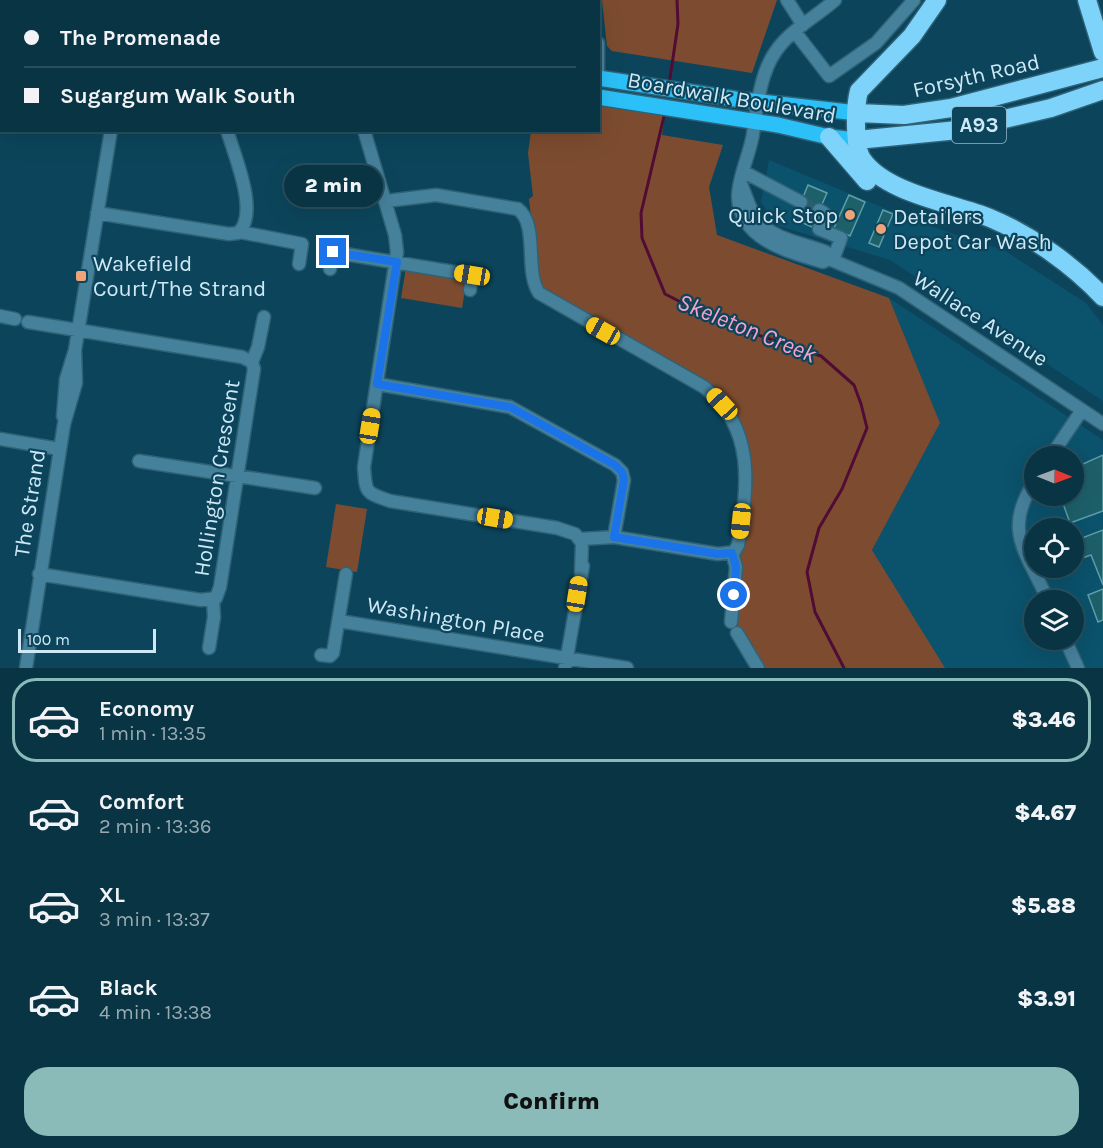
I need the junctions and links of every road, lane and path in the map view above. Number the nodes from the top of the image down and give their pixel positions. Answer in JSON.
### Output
{"nodes":[{"id":1,"x":787,"y":0,"type":"edge"},
{"id":2,"x":835,"y":0,"type":"edge"},
{"id":3,"x":914,"y":0,"type":"edge"},
{"id":4,"x":937,"y":0,"type":"edge"},
{"id":5,"x":1087,"y":0,"type":"edge"},
{"id":6,"x":799,"y":29,"type":"junction"},
{"id":7,"x":1103,"y":51,"type":"edge"},
{"id":8,"x":1097,"y":70,"type":"edge"},
{"id":9,"x":600,"y":76,"type":"edge"},
{"id":10,"x":1100,"y":91,"type":"edge"},
{"id":11,"x":600,"y":96,"type":"edge"},
{"id":12,"x":758,"y":102,"type":"junction"},
{"id":13,"x":857,"y":113,"type":"junction"},
{"id":14,"x":754,"y":121,"type":"junction"},
{"id":15,"x":111,"y":132,"type":"edge"},
{"id":16,"x":227,"y":132,"type":"edge"},
{"id":17,"x":365,"y":132,"type":"edge"},
{"id":18,"x":829,"y":137,"type":"junction"},
{"id":19,"x":857,"y":140,"type":"junction"},
{"id":20,"x":742,"y":178,"type":"junction"},
{"id":21,"x":386,"y":201,"type":"junction"},
{"id":22,"x":801,"y":202,"type":"tunnel mouth"},
{"id":23,"x":954,"y":206,"type":"junction"},
{"id":24,"x":819,"y":210,"type":"dead end"},
{"id":25,"x":98,"y":213,"type":"junction"},
{"id":26,"x":240,"y":232,"type":"junction"},
{"id":27,"x":831,"y":260,"type":"junction"},
{"id":28,"x":397,"y":262,"type":"junction"},
{"id":29,"x":299,"y":264,"type":"dead end"},
{"id":30,"x":330,"y":269,"type":"dead end"},
{"id":31,"x":470,"y":290,"type":"dead end"},
{"id":32,"x":1103,"y":297,"type":"edge"},
{"id":33,"x":0,"y":316,"type":"edge"},
{"id":34,"x":264,"y":317,"type":"dead end"},
{"id":35,"x":15,"y":319,"type":"dead end"},
{"id":36,"x":28,"y":322,"type":"dead end"},
{"id":37,"x":79,"y":331,"type":"junction"},
{"id":38,"x":252,"y":362,"type":"junction"},
{"id":39,"x":377,"y":384,"type":"junction"},
{"id":40,"x":1082,"y":410,"type":"junction"},
{"id":41,"x":1103,"y":424,"type":"edge"},
{"id":42,"x":0,"y":439,"type":"edge"},
{"id":43,"x":1058,"y":446,"type":"edge"},
{"id":44,"x":59,"y":449,"type":"junction"},
{"id":45,"x":139,"y":461,"type":"dead end"},
{"id":46,"x":238,"y":477,"type":"junction"},
{"id":47,"x":315,"y":488,"type":"dead end"},
{"id":48,"x":1024,"y":501,"type":"edge"},
{"id":49,"x":614,"y":537,"type":"junction"},
{"id":50,"x":584,"y":538,"type":"junction"},
{"id":51,"x":732,"y":553,"type":"junction"},
{"id":52,"x":39,"y":574,"type":"junction"},
{"id":53,"x":346,"y":574,"type":"dead end"},
{"id":54,"x":1044,"y":590,"type":"edge"},
{"id":55,"x":213,"y":599,"type":"junction"},
{"id":56,"x":339,"y":621,"type":"junction"},
{"id":57,"x":209,"y":648,"type":"dead end"},
{"id":58,"x":1070,"y":650,"type":"edge"},
{"id":59,"x":321,"y":655,"type":"dead end"},
{"id":60,"x":566,"y":663,"type":"edge"},
{"id":61,"x":25,"y":665,"type":"edge"},
{"id":62,"x":756,"y":665,"type":"edge"},
{"id":63,"x":627,"y":668,"type":"edge"},
{"id":64,"x":1078,"y":668,"type":"edge"}],
"edges":[{"from":1,"to":6,"type":"street"},
{"from":2,"to":6,"type":"street","name":"Wallace Avenue"},
{"from":3,"to":6,"type":"street"},
{"from":4,"to":13,"type":"highway"},
{"from":5,"to":7,"type":"highway"},
{"from":6,"to":12,"type":"street","name":"Wallace Avenue"},
{"from":8,"to":13,"type":"highway","name":"Forsyth Road","number":"A93"},
{"from":9,"to":12,"type":"main road","name":"Boardwalk Boulevard"},
{"from":10,"to":19,"type":"highway","name":"Forsyth Road","number":"A93"},
{"from":11,"to":14,"type":"main road","name":"Boardwalk Boulevard"},
{"from":12,"to":13,"type":"main road","name":"Boardwalk Boulevard"},
{"from":12,"to":14,"type":"street","name":"Wallace Avenue"},
{"from":13,"to":19,"type":"highway"},
{"from":14,"to":18,"type":"main road","name":"Boardwalk Boulevard"},
{"from":14,"to":20,"type":"street","name":"Wallace Avenue"},
{"from":15,"to":25,"type":"street","name":"The Strand"},
{"from":16,"to":26,"type":"street"},
{"from":17,"to":21,"type":"street"},
{"from":18,"to":19,"type":"main road","name":"Boardwalk Boulevard"},
{"from":18,"to":23,"type":"highway"},
{"from":19,"to":23,"type":"highway"},
{"from":20,"to":22,"type":"street"},
{"from":20,"to":27,"type":"street","name":"Wallace Avenue"},
{"from":21,"to":28,"type":"street"},
{"from":21,"to":51,"type":"street"},
{"from":23,"to":32,"type":"highway"},
{"from":24,"to":27,"type":"street"},
{"from":25,"to":26,"type":"street"},
{"from":25,"to":37,"type":"street","name":"The Strand"},
{"from":26,"to":29,"type":"street"},
{"from":27,"to":40,"type":"street","name":"Wallace Avenue"},
{"from":28,"to":30,"type":"street"},
{"from":28,"to":31,"type":"street"},
{"from":28,"to":39,"type":"street"},
{"from":33,"to":35,"type":"street"},
{"from":34,"to":38,"type":"street","name":"Hollington Crescent"},
{"from":36,"to":37,"type":"street","name":"Hollington Crescent"},
{"from":37,"to":38,"type":"street","name":"Hollington Crescent"},
{"from":37,"to":44,"type":"street","name":"The Strand"},
{"from":38,"to":46,"type":"street","name":"Hollington Crescent"},
{"from":39,"to":49,"type":"street"},
{"from":39,"to":50,"type":"street"},
{"from":40,"to":41,"type":"street","name":"Wallace Avenue"},
{"from":40,"to":43,"type":"street"},
{"from":42,"to":44,"type":"street"},
{"from":44,"to":52,"type":"street","name":"The Strand"},
{"from":45,"to":46,"type":"street"},
{"from":46,"to":47,"type":"street"},
{"from":46,"to":55,"type":"street","name":"Hollington Crescent"},
{"from":48,"to":54,"type":"street"},
{"from":49,"to":50,"type":"street"},
{"from":49,"to":51,"type":"street"},
{"from":50,"to":60,"type":"street"},
{"from":51,"to":62,"type":"street"},
{"from":52,"to":55,"type":"street","name":"Hollington Crescent"},
{"from":52,"to":61,"type":"street","name":"The Strand"},
{"from":53,"to":56,"type":"street","name":"Washington Place"},
{"from":55,"to":57,"type":"street","name":"Hollington Crescent"},
{"from":56,"to":59,"type":"street","name":"Washington Place"},
{"from":56,"to":60,"type":"street","name":"Washington Place"},
{"from":58,"to":64,"type":"street"},
{"from":60,"to":63,"type":"street","name":"Washington Place"}]}
